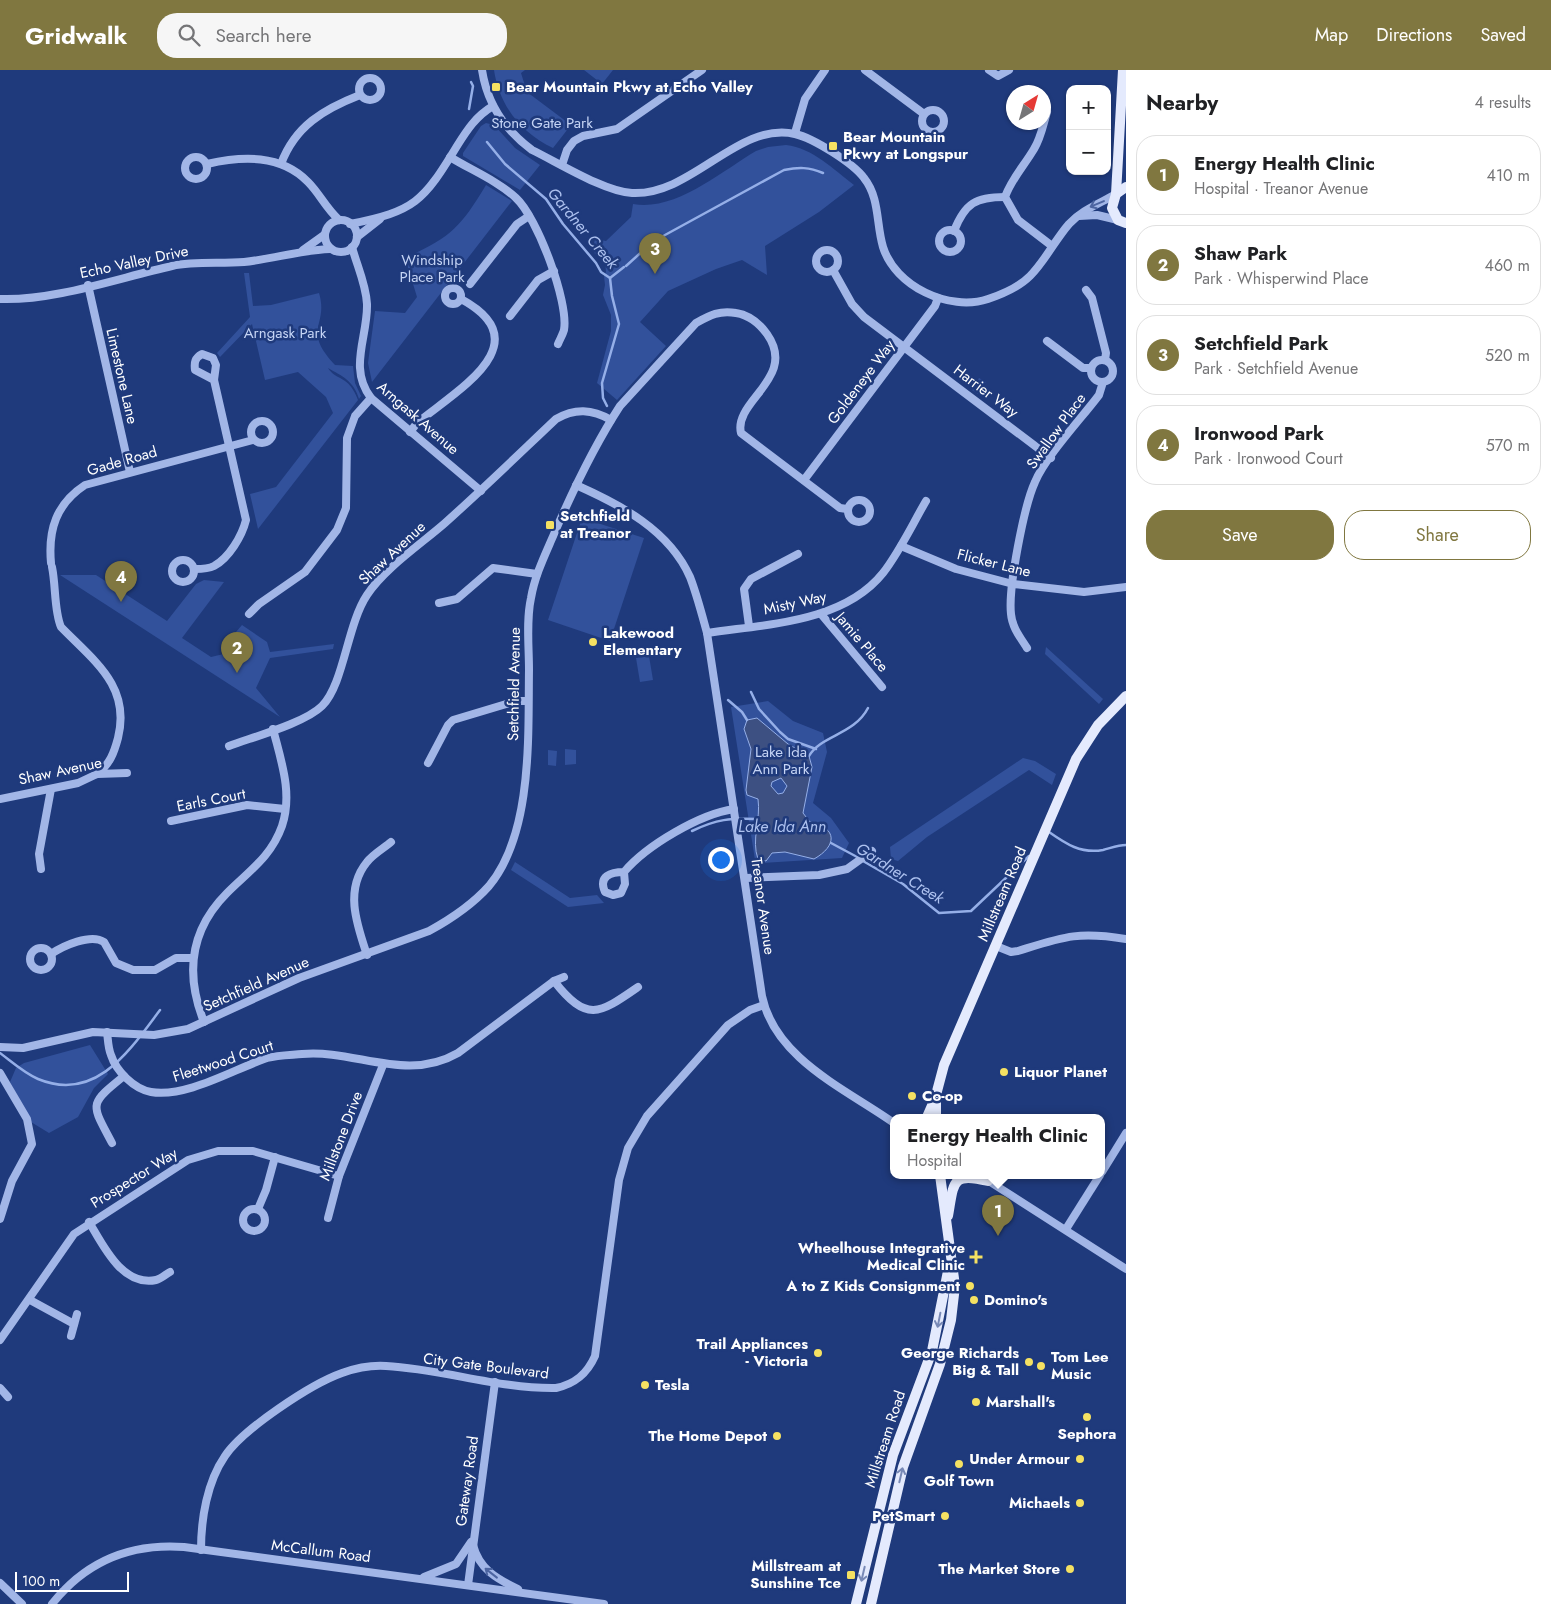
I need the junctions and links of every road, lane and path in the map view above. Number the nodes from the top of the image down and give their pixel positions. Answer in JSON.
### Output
{"nodes":[{"id":1,"x":482,"y":70,"type":"edge"},
{"id":2,"x":702,"y":70,"type":"edge"},
{"id":3,"x":825,"y":70,"type":"edge"},
{"id":4,"x":865,"y":70,"type":"edge"},
{"id":5,"x":989,"y":70,"type":"edge"},
{"id":6,"x":1009,"y":70,"type":"edge"},
{"id":7,"x":1123,"y":70,"type":"edge"},
{"id":8,"x":360,"y":95,"type":"dead end"},
{"id":9,"x":493,"y":106,"type":"junction"},
{"id":10,"x":924,"y":114,"type":"dead end"},
{"id":11,"x":1042,"y":130,"type":"edge"},
{"id":12,"x":795,"y":134,"type":"junction"},
{"id":13,"x":1119,"y":153,"type":"junction"},
{"id":14,"x":450,"y":157,"type":"junction"},
{"id":15,"x":207,"y":164,"type":"dead end"},
{"id":16,"x":281,"y":164,"type":"junction"},
{"id":17,"x":562,"y":165,"type":"junction"},
{"id":18,"x":1126,"y":168,"type":"edge"},
{"id":19,"x":1126,"y":187,"type":"edge"},
{"id":20,"x":1116,"y":194,"type":"junction"},
{"id":21,"x":1005,"y":197,"type":"junction"},
{"id":22,"x":326,"y":208,"type":"junction"},
{"id":23,"x":529,"y":216,"type":"junction"},
{"id":24,"x":1079,"y":216,"type":"junction"},
{"id":25,"x":380,"y":219,"type":"junction"},
{"id":26,"x":339,"y":220,"type":"junction"},
{"id":27,"x":350,"y":224,"type":"junction"},
{"id":28,"x":1122,"y":224,"type":"edge"},
{"id":29,"x":328,"y":226,"type":"junction"},
{"id":30,"x":954,"y":231,"type":"dead end"},
{"id":31,"x":324,"y":235,"type":"junction"},
{"id":32,"x":357,"y":238,"type":"junction"},
{"id":33,"x":1052,"y":246,"type":"junction"},
{"id":34,"x":352,"y":247,"type":"junction"},
{"id":35,"x":330,"y":249,"type":"junction"},
{"id":36,"x":303,"y":250,"type":"junction"},
{"id":37,"x":342,"y":253,"type":"junction"},
{"id":38,"x":357,"y":266,"type":"junction"},
{"id":39,"x":834,"y":270,"type":"dead end"},
{"id":40,"x":554,"y":271,"type":"junction"},
{"id":41,"x":470,"y":284,"type":"dead end"},
{"id":42,"x":88,"y":285,"type":"junction"},
{"id":43,"x":1086,"y":290,"type":"dead end"},
{"id":44,"x":938,"y":298,"type":"junction"},
{"id":45,"x":0,"y":299,"type":"edge"},
{"id":46,"x":461,"y":299,"type":"dead end"},
{"id":47,"x":510,"y":316,"type":"dead end"},
{"id":48,"x":1047,"y":341,"type":"dead end"},
{"id":49,"x":558,"y":344,"type":"dead end"},
{"id":50,"x":904,"y":347,"type":"junction"},
{"id":51,"x":1105,"y":360,"type":"junction"},
{"id":52,"x":1090,"y":368,"type":"junction"},
{"id":53,"x":214,"y":380,"type":"dead end"},
{"id":54,"x":1102,"y":382,"type":"junction"},
{"id":55,"x":371,"y":398,"type":"junction"},
{"id":56,"x":611,"y":420,"type":"junction"},
{"id":57,"x":410,"y":432,"type":"junction"},
{"id":58,"x":253,"y":440,"type":"dead end"},
{"id":59,"x":231,"y":448,"type":"junction"},
{"id":60,"x":1051,"y":458,"type":"junction"},
{"id":61,"x":130,"y":472,"type":"junction"},
{"id":62,"x":804,"y":480,"type":"junction"},
{"id":63,"x":576,"y":484,"type":"junction"},
{"id":64,"x":481,"y":491,"type":"junction"},
{"id":65,"x":926,"y":501,"type":"dead end"},
{"id":66,"x":847,"y":509,"type":"dead end"},
{"id":67,"x":901,"y":546,"type":"junction"},
{"id":68,"x":798,"y":554,"type":"dead end"},
{"id":69,"x":195,"y":568,"type":"dead end"},
{"id":70,"x":537,"y":574,"type":"junction"},
{"id":71,"x":1012,"y":584,"type":"junction"},
{"id":72,"x":1126,"y":587,"type":"edge"},
{"id":73,"x":439,"y":603,"type":"dead end"},
{"id":74,"x":249,"y":614,"type":"dead end"},
{"id":75,"x":821,"y":614,"type":"junction"},
{"id":76,"x":749,"y":626,"type":"junction"},
{"id":77,"x":707,"y":633,"type":"junction"},
{"id":78,"x":1027,"y":648,"type":"dead end"},
{"id":79,"x":882,"y":687,"type":"dead end"},
{"id":80,"x":1126,"y":696,"type":"edge"},
{"id":81,"x":528,"y":701,"type":"junction"},
{"id":82,"x":273,"y":729,"type":"junction"},
{"id":83,"x":229,"y":746,"type":"dead end"},
{"id":84,"x":428,"y":763,"type":"dead end"},
{"id":85,"x":127,"y":773,"type":"dead end"},
{"id":86,"x":97,"y":774,"type":"junction"},
{"id":87,"x":50,"y":790,"type":"junction"},
{"id":88,"x":0,"y":798,"type":"edge"},
{"id":89,"x":285,"y":809,"type":"junction"},
{"id":90,"x":734,"y":809,"type":"junction"},
{"id":91,"x":171,"y":821,"type":"dead end"},
{"id":92,"x":391,"y":842,"type":"dead end"},
{"id":93,"x":872,"y":851,"type":"dead end"},
{"id":94,"x":41,"y":869,"type":"dead end"},
{"id":95,"x":624,"y":872,"type":"dead end"},
{"id":96,"x":746,"y":878,"type":"junction"},
{"id":97,"x":1126,"y":939,"type":"edge"},
{"id":98,"x":996,"y":946,"type":"junction"},
{"id":99,"x":51,"y":954,"type":"dead end"},
{"id":100,"x":367,"y":955,"type":"junction"},
{"id":101,"x":193,"y":958,"type":"junction"},
{"id":102,"x":564,"y":977,"type":"dead end"},
{"id":103,"x":554,"y":981,"type":"junction"},
{"id":104,"x":638,"y":987,"type":"dead end"},
{"id":105,"x":764,"y":1005,"type":"junction"},
{"id":106,"x":204,"y":1022,"type":"junction"},
{"id":107,"x":107,"y":1032,"type":"junction"},
{"id":108,"x":0,"y":1047,"type":"edge"},
{"id":109,"x":383,"y":1065,"type":"junction"},
{"id":110,"x":0,"y":1074,"type":"edge"},
{"id":111,"x":124,"y":1076,"type":"junction"},
{"id":112,"x":936,"y":1095,"type":"junction"},
{"id":113,"x":928,"y":1114,"type":"edge"},
{"id":114,"x":936,"y":1114,"type":"edge"},
{"id":115,"x":890,"y":1120,"type":"edge"},
{"id":116,"x":1126,"y":1133,"type":"edge"},
{"id":117,"x":112,"y":1143,"type":"dead end"},
{"id":118,"x":275,"y":1157,"type":"junction"},
{"id":119,"x":1105,"y":1167,"type":"edge"},
{"id":120,"x":339,"y":1176,"type":"junction"},
{"id":121,"x":940,"y":1179,"type":"edge"},
{"id":122,"x":961,"y":1179,"type":"edge"},
{"id":123,"x":980,"y":1179,"type":"edge"},
{"id":124,"x":985,"y":1179,"type":"edge"},
{"id":125,"x":1098,"y":1179,"type":"edge"},
{"id":126,"x":988,"y":1181,"type":"junction"},
{"id":127,"x":258,"y":1209,"type":"dead end"},
{"id":128,"x":328,"y":1218,"type":"dead end"},
{"id":129,"x":0,"y":1219,"type":"edge"},
{"id":130,"x":89,"y":1222,"type":"junction"},
{"id":131,"x":946,"y":1229,"type":"junction"},
{"id":132,"x":1066,"y":1229,"type":"junction"},
{"id":133,"x":950,"y":1255,"type":"junction"},
{"id":134,"x":1126,"y":1269,"type":"edge"},
{"id":135,"x":170,"y":1272,"type":"dead end"},
{"id":136,"x":30,"y":1300,"type":"junction"},
{"id":137,"x":77,"y":1314,"type":"dead end"},
{"id":138,"x":74,"y":1324,"type":"junction"},
{"id":139,"x":71,"y":1336,"type":"dead end"},
{"id":140,"x":0,"y":1340,"type":"edge"},
{"id":141,"x":495,"y":1382,"type":"junction"},
{"id":142,"x":0,"y":1388,"type":"edge"},
{"id":143,"x":8,"y":1397,"type":"dead end"},
{"id":144,"x":472,"y":1540,"type":"junction"},
{"id":145,"x":201,"y":1550,"type":"junction"},
{"id":146,"x":422,"y":1578,"type":"junction"},
{"id":147,"x":0,"y":1583,"type":"edge"},
{"id":148,"x":468,"y":1584,"type":"junction"},
{"id":149,"x":525,"y":1592,"type":"junction"},
{"id":150,"x":22,"y":1604,"type":"edge"},
{"id":151,"x":52,"y":1604,"type":"edge"},
{"id":152,"x":604,"y":1604,"type":"edge"},
{"id":153,"x":856,"y":1604,"type":"edge"},
{"id":154,"x":871,"y":1604,"type":"edge"}],
"edges":[{"from":1,"to":9,"type":"street"},
{"from":2,"to":17,"type":"street"},
{"from":3,"to":12,"type":"street"},
{"from":4,"to":10,"type":"street"},
{"from":5,"to":6,"type":"street"},
{"from":7,"to":13,"type":"main road"},
{"from":8,"to":16,"type":"street"},
{"from":9,"to":14,"type":"street"},
{"from":9,"to":17,"type":"street"},
{"from":11,"to":21,"type":"street"},
{"from":12,"to":17,"type":"street"},
{"from":12,"to":44,"type":"street"},
{"from":13,"to":18,"type":"main road"},
{"from":13,"to":20,"type":"main road"},
{"from":14,"to":23,"type":"street"},
{"from":14,"to":25,"type":"street"},
{"from":15,"to":16,"type":"street"},
{"from":16,"to":22,"type":"street"},
{"from":19,"to":20,"type":"main road"},
{"from":20,"to":24,"type":"street","one_way":true},
{"from":20,"to":28,"type":"main road"},
{"from":21,"to":30,"type":"street"},
{"from":21,"to":33,"type":"street"},
{"from":22,"to":26,"type":"street"},
{"from":22,"to":29,"type":"street"},
{"from":23,"to":40,"type":"street"},
{"from":23,"to":41,"type":"street"},
{"from":24,"to":28,"type":"street"},
{"from":24,"to":33,"type":"street"},
{"from":25,"to":27,"type":"street"},
{"from":25,"to":32,"type":"street"},
{"from":26,"to":27,"type":"street"},
{"from":26,"to":29,"type":"street"},
{"from":27,"to":32,"type":"street"},
{"from":29,"to":31,"type":"street"},
{"from":31,"to":35,"type":"street"},
{"from":31,"to":36,"type":"street","name":"Echo Valley Drive"},
{"from":32,"to":34,"type":"street"},
{"from":33,"to":44,"type":"street"},
{"from":34,"to":37,"type":"street"},
{"from":34,"to":38,"type":"street","name":"Arngask Avenue"},
{"from":35,"to":36,"type":"street","name":"Echo Valley Drive"},
{"from":35,"to":37,"type":"street"},
{"from":36,"to":42,"type":"street","name":"Echo Valley Drive"},
{"from":37,"to":38,"type":"street","name":"Arngask Avenue"},
{"from":38,"to":55,"type":"street","name":"Arngask Avenue"},
{"from":39,"to":50,"type":"street","name":"Harrier Way"},
{"from":40,"to":47,"type":"street"},
{"from":40,"to":49,"type":"street"},
{"from":42,"to":45,"type":"street","name":"Echo Valley Drive"},
{"from":42,"to":61,"type":"street","name":"Limestone Lane"},
{"from":43,"to":51,"type":"street","name":"Swallow Place"},
{"from":44,"to":50,"type":"street","name":"Goldeneye Way"},
{"from":46,"to":57,"type":"street"},
{"from":48,"to":52,"type":"street"},
{"from":50,"to":60,"type":"street","name":"Harrier Way"},
{"from":50,"to":62,"type":"street","name":"Goldeneye Way"},
{"from":51,"to":52,"type":"street"},
{"from":51,"to":54,"type":"street","name":"Swallow Place"},
{"from":52,"to":54,"type":"street","name":"Swallow Place"},
{"from":53,"to":59,"type":"street"},
{"from":54,"to":60,"type":"street","name":"Swallow Place"},
{"from":55,"to":57,"type":"street","name":"Arngask Avenue"},
{"from":55,"to":74,"type":"street"},
{"from":56,"to":62,"type":"street","name":"Setchfield Avenue"},
{"from":56,"to":63,"type":"street","name":"Setchfield Avenue"},
{"from":56,"to":64,"type":"street","name":"Shaw Avenue"},
{"from":57,"to":64,"type":"street","name":"Arngask Avenue"},
{"from":58,"to":59,"type":"street","name":"Gade Road"},
{"from":59,"to":61,"type":"street","name":"Gade Road"},
{"from":59,"to":69,"type":"street"},
{"from":60,"to":71,"type":"street","name":"Swallow Place"},
{"from":61,"to":86,"type":"street","name":"Gade Road"},
{"from":62,"to":66,"type":"street","name":"Setchfield Avenue"},
{"from":63,"to":70,"type":"street","name":"Setchfield Avenue"},
{"from":63,"to":77,"type":"street","name":"Treanor Avenue"},
{"from":64,"to":82,"type":"street","name":"Shaw Avenue"},
{"from":65,"to":67,"type":"street","name":"Misty Way"},
{"from":67,"to":71,"type":"street","name":"Flicker Lane"},
{"from":67,"to":75,"type":"street","name":"Misty Way"},
{"from":68,"to":76,"type":"street"},
{"from":70,"to":73,"type":"street"},
{"from":70,"to":81,"type":"street","name":"Setchfield Avenue"},
{"from":71,"to":72,"type":"street","name":"Flicker Lane"},
{"from":71,"to":78,"type":"street","name":"Swallow Place"},
{"from":75,"to":76,"type":"street","name":"Misty Way"},
{"from":75,"to":79,"type":"street","name":"Jamie Place"},
{"from":76,"to":77,"type":"street","name":"Misty Way"},
{"from":77,"to":90,"type":"street","name":"Treanor Avenue"},
{"from":80,"to":98,"type":"main road","name":"Millstream Road"},
{"from":81,"to":84,"type":"street"},
{"from":81,"to":100,"type":"street","name":"Setchfield Avenue"},
{"from":82,"to":83,"type":"street","name":"Shaw Avenue"},
{"from":82,"to":89,"type":"street"},
{"from":85,"to":86,"type":"street","name":"Shaw Avenue"},
{"from":86,"to":87,"type":"street","name":"Shaw Avenue"},
{"from":87,"to":88,"type":"street","name":"Shaw Avenue"},
{"from":87,"to":94,"type":"street"},
{"from":89,"to":91,"type":"street","name":"Earls Court"},
{"from":89,"to":101,"type":"street"},
{"from":90,"to":95,"type":"street"},
{"from":90,"to":96,"type":"street","name":"Treanor Avenue"},
{"from":92,"to":100,"type":"street"},
{"from":93,"to":96,"type":"street"},
{"from":96,"to":105,"type":"street","name":"Treanor Avenue"},
{"from":97,"to":98,"type":"street"},
{"from":98,"to":112,"type":"main road","name":"Millstream Road"},
{"from":99,"to":101,"type":"street"},
{"from":100,"to":106,"type":"street","name":"Setchfield Avenue"},
{"from":101,"to":106,"type":"street"},
{"from":102,"to":103,"type":"street","name":"Fleetwood Court"},
{"from":103,"to":104,"type":"street"},
{"from":103,"to":109,"type":"street","name":"Fleetwood Court"},
{"from":105,"to":115,"type":"street","name":"Treanor Avenue"},
{"from":105,"to":141,"type":"street","name":"City Gate Boulevard"},
{"from":106,"to":107,"type":"street","name":"Setchfield Avenue"},
{"from":107,"to":108,"type":"street","name":"Setchfield Avenue"},
{"from":107,"to":111,"type":"street","name":"Fleetwood Court"},
{"from":109,"to":111,"type":"street","name":"Fleetwood Court"},
{"from":109,"to":120,"type":"street","name":"Millstone Drive"},
{"from":110,"to":129,"type":"street"},
{"from":111,"to":117,"type":"street"},
{"from":112,"to":113,"type":"main road"},
{"from":112,"to":114,"type":"main road","name":"Millstream Road"},
{"from":116,"to":119,"type":"street"},
{"from":118,"to":120,"type":"street","name":"Prospector Way"},
{"from":118,"to":127,"type":"street"},
{"from":118,"to":130,"type":"street","name":"Prospector Way"},
{"from":120,"to":128,"type":"street","name":"Millstone Drive"},
{"from":121,"to":131,"type":"main road","name":"Millstream Road"},
{"from":122,"to":131,"type":"main road"},
{"from":123,"to":126,"type":"main road"},
{"from":124,"to":126,"type":"street"},
{"from":125,"to":132,"type":"street"},
{"from":126,"to":132,"type":"street"},
{"from":130,"to":135,"type":"street"},
{"from":130,"to":136,"type":"street","name":"Prospector Way"},
{"from":131,"to":133,"type":"main road","name":"Millstream Road"},
{"from":132,"to":134,"type":"street"},
{"from":133,"to":153,"type":"main road","name":"Millstream Road","one_way":true},
{"from":154,"to":133,"type":"main road","name":"Millstream Road","one_way":true},
{"from":136,"to":138,"type":"street"},
{"from":136,"to":140,"type":"street","name":"Prospector Way"},
{"from":137,"to":138,"type":"street"},
{"from":138,"to":139,"type":"street"},
{"from":141,"to":144,"type":"street","name":"Gateway Road"},
{"from":141,"to":145,"type":"street","name":"City Gate Boulevard"},
{"from":142,"to":143,"type":"street"},
{"from":144,"to":146,"type":"street"},
{"from":144,"to":148,"type":"street","name":"Gateway Road"},
{"from":149,"to":144,"type":"street","one_way":true},
{"from":145,"to":146,"type":"street","name":"McCallum Road"},
{"from":145,"to":151,"type":"street","name":"McCallum Road"},
{"from":146,"to":148,"type":"street","name":"McCallum Road"},
{"from":147,"to":150,"type":"street"},
{"from":148,"to":149,"type":"street","name":"McCallum Road"},
{"from":149,"to":152,"type":"street","name":"McCallum Road"}]}
